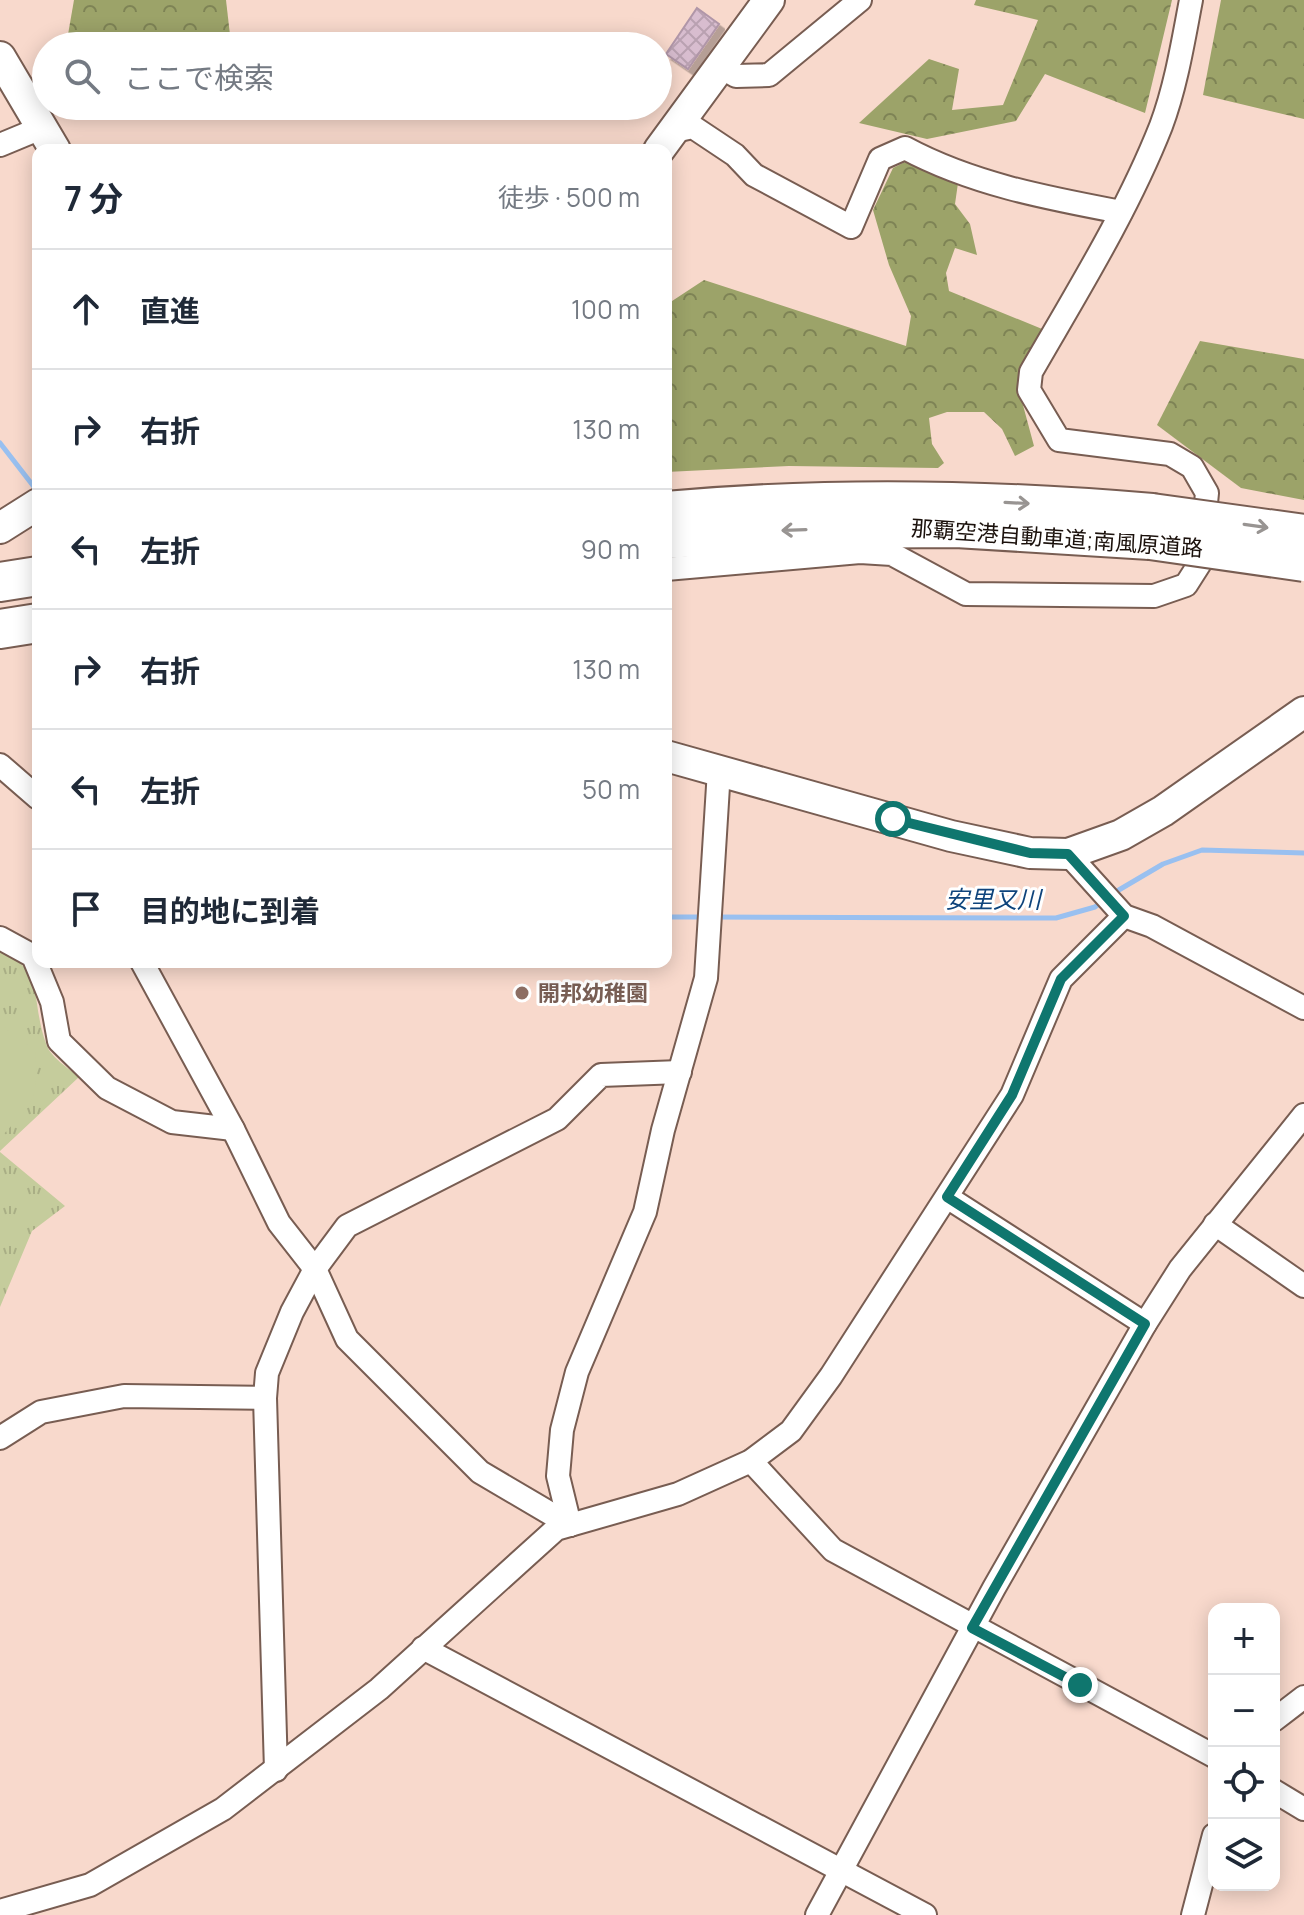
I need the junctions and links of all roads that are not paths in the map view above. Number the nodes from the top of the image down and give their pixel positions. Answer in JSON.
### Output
{"nodes":[{"id":1,"x":769,"y":0,"type":"edge"},
{"id":2,"x":860,"y":0,"type":"edge"},
{"id":3,"x":1191,"y":0,"type":"edge"},
{"id":4,"x":0,"y":57,"type":"edge"},
{"id":5,"x":722,"y":68,"type":"junction"},
{"id":6,"x":32,"y":112,"type":"edge"},
{"id":7,"x":37,"y":120,"type":"edge"},
{"id":8,"x":48,"y":139,"type":"edge"},
{"id":9,"x":666,"y":140,"type":"edge"},
{"id":10,"x":0,"y":145,"type":"edge"},
{"id":11,"x":1121,"y":212,"type":"junction"},
{"id":12,"x":672,"y":491,"type":"edge"},
{"id":13,"x":817,"y":501,"type":"junction"},
{"id":14,"x":672,"y":511,"type":"edge"},
{"id":15,"x":948,"y":514,"type":"junction"},
{"id":16,"x":1151,"y":527,"type":"junction"},
{"id":17,"x":1304,"y":534,"type":"edge"},
{"id":18,"x":672,"y":539,"type":"edge"},
{"id":19,"x":1304,"y":562,"type":"edge"},
{"id":20,"x":672,"y":568,"type":"edge"},
{"id":21,"x":32,"y":577,"type":"edge"},
{"id":22,"x":0,"y":582,"type":"edge"},
{"id":23,"x":32,"y":598,"type":"edge"},
{"id":24,"x":0,"y":602,"type":"edge"},
{"id":25,"x":32,"y":624,"type":"edge"},
{"id":26,"x":0,"y":629,"type":"edge"},
{"id":27,"x":32,"y":650,"type":"edge"},
{"id":28,"x":0,"y":654,"type":"edge"},
{"id":29,"x":1304,"y":712,"type":"edge"},
{"id":30,"x":672,"y":758,"type":"edge"},
{"id":31,"x":0,"y":765,"type":"edge"},
{"id":32,"x":719,"y":770,"type":"junction"},
{"id":33,"x":32,"y":793,"type":"edge"},
{"id":34,"x":1068,"y":854,"type":"junction"},
{"id":35,"x":1124,"y":916,"type":"junction"},
{"id":36,"x":0,"y":938,"type":"edge"},
{"id":37,"x":32,"y":955,"type":"edge"},
{"id":38,"x":38,"y":968,"type":"edge"},
{"id":39,"x":145,"y":968,"type":"edge"},
{"id":40,"x":1304,"y":1008,"type":"edge"},
{"id":41,"x":680,"y":1072,"type":"junction"},
{"id":42,"x":1304,"y":1115,"type":"edge"},
{"id":43,"x":233,"y":1129,"type":"junction"},
{"id":44,"x":947,"y":1197,"type":"junction"},
{"id":45,"x":1215,"y":1224,"type":"junction"},
{"id":46,"x":315,"y":1269,"type":"junction"},
{"id":47,"x":1304,"y":1286,"type":"edge"},
{"id":48,"x":1145,"y":1324,"type":"junction"},
{"id":49,"x":265,"y":1398,"type":"junction"},
{"id":50,"x":0,"y":1438,"type":"edge"},
{"id":51,"x":751,"y":1461,"type":"junction"},
{"id":52,"x":570,"y":1525,"type":"junction"},
{"id":53,"x":972,"y":1628,"type":"junction"},
{"id":54,"x":423,"y":1648,"type":"junction"},
{"id":55,"x":1304,"y":1697,"type":"edge"},
{"id":56,"x":1280,"y":1715,"type":"edge"},
{"id":57,"x":1208,"y":1753,"type":"edge"},
{"id":58,"x":276,"y":1770,"type":"junction"},
{"id":59,"x":1280,"y":1795,"type":"edge"},
{"id":60,"x":1304,"y":1809,"type":"edge"},
{"id":61,"x":1208,"y":1858,"type":"edge"},
{"id":62,"x":842,"y":1871,"type":"junction"},
{"id":63,"x":0,"y":1911,"type":"edge"},
{"id":64,"x":817,"y":1915,"type":"edge"},
{"id":65,"x":925,"y":1915,"type":"edge"},
{"id":66,"x":1193,"y":1915,"type":"edge"}],
"edges":[{"from":1,"to":5,"type":"street"},
{"from":2,"to":5,"type":"street"},
{"from":3,"to":11,"type":"street"},
{"from":4,"to":6,"type":"street"},
{"from":5,"to":9,"type":"street"},
{"from":7,"to":8,"type":"street"},
{"from":8,"to":10,"type":"street"},
{"from":9,"to":11,"type":"street"},
{"from":11,"to":20,"type":"street"},
{"from":12,"to":13,"type":"highway"},
{"from":13,"to":14,"type":"highway","name":"那覇空港自動車道;南風原道路"},
{"from":13,"to":15,"type":"highway","name":"那覇空港自動車道;南風原道路"},
{"from":15,"to":16,"type":"highway","name":"那覇空港自動車道;南風原道路"},
{"from":15,"to":18,"type":"highway","name":"那覇空港自動車道;南風原道路","one_way":true},
{"from":16,"to":17,"type":"highway","name":"那覇空港自動車道;南風原道路","one_way":true,"bridge":true},
{"from":16,"to":19,"type":"highway","name":"那覇空港自動車道;南風原道路","bridge":true},
{"from":21,"to":22,"type":"highway"},
{"from":23,"to":24,"type":"highway"},
{"from":25,"to":26,"type":"highway"},
{"from":27,"to":28,"type":"highway"},
{"from":29,"to":34,"type":"street"},
{"from":30,"to":32,"type":"street"},
{"from":31,"to":33,"type":"street"},
{"from":32,"to":34,"type":"street"},
{"from":32,"to":41,"type":"street"},
{"from":34,"to":35,"type":"street"},
{"from":35,"to":40,"type":"street"},
{"from":35,"to":44,"type":"street"},
{"from":36,"to":37,"type":"street"},
{"from":38,"to":43,"type":"street"},
{"from":39,"to":43,"type":"street"},
{"from":41,"to":46,"type":"street"},
{"from":41,"to":52,"type":"street"},
{"from":42,"to":45,"type":"street"},
{"from":43,"to":46,"type":"street"},
{"from":44,"to":48,"type":"street"},
{"from":44,"to":51,"type":"street"},
{"from":45,"to":47,"type":"street"},
{"from":45,"to":48,"type":"street"},
{"from":46,"to":49,"type":"street"},
{"from":46,"to":52,"type":"street"},
{"from":48,"to":53,"type":"street"},
{"from":49,"to":50,"type":"street"},
{"from":49,"to":58,"type":"street"},
{"from":51,"to":52,"type":"street"},
{"from":51,"to":53,"type":"street"},
{"from":52,"to":54,"type":"street"},
{"from":53,"to":57,"type":"street"},
{"from":53,"to":62,"type":"street"},
{"from":54,"to":58,"type":"street"},
{"from":54,"to":62,"type":"street"},
{"from":55,"to":56,"type":"street"},
{"from":58,"to":63,"type":"street"},
{"from":59,"to":60,"type":"street"},
{"from":61,"to":66,"type":"street"},
{"from":62,"to":64,"type":"street"},
{"from":62,"to":65,"type":"street"}]}
